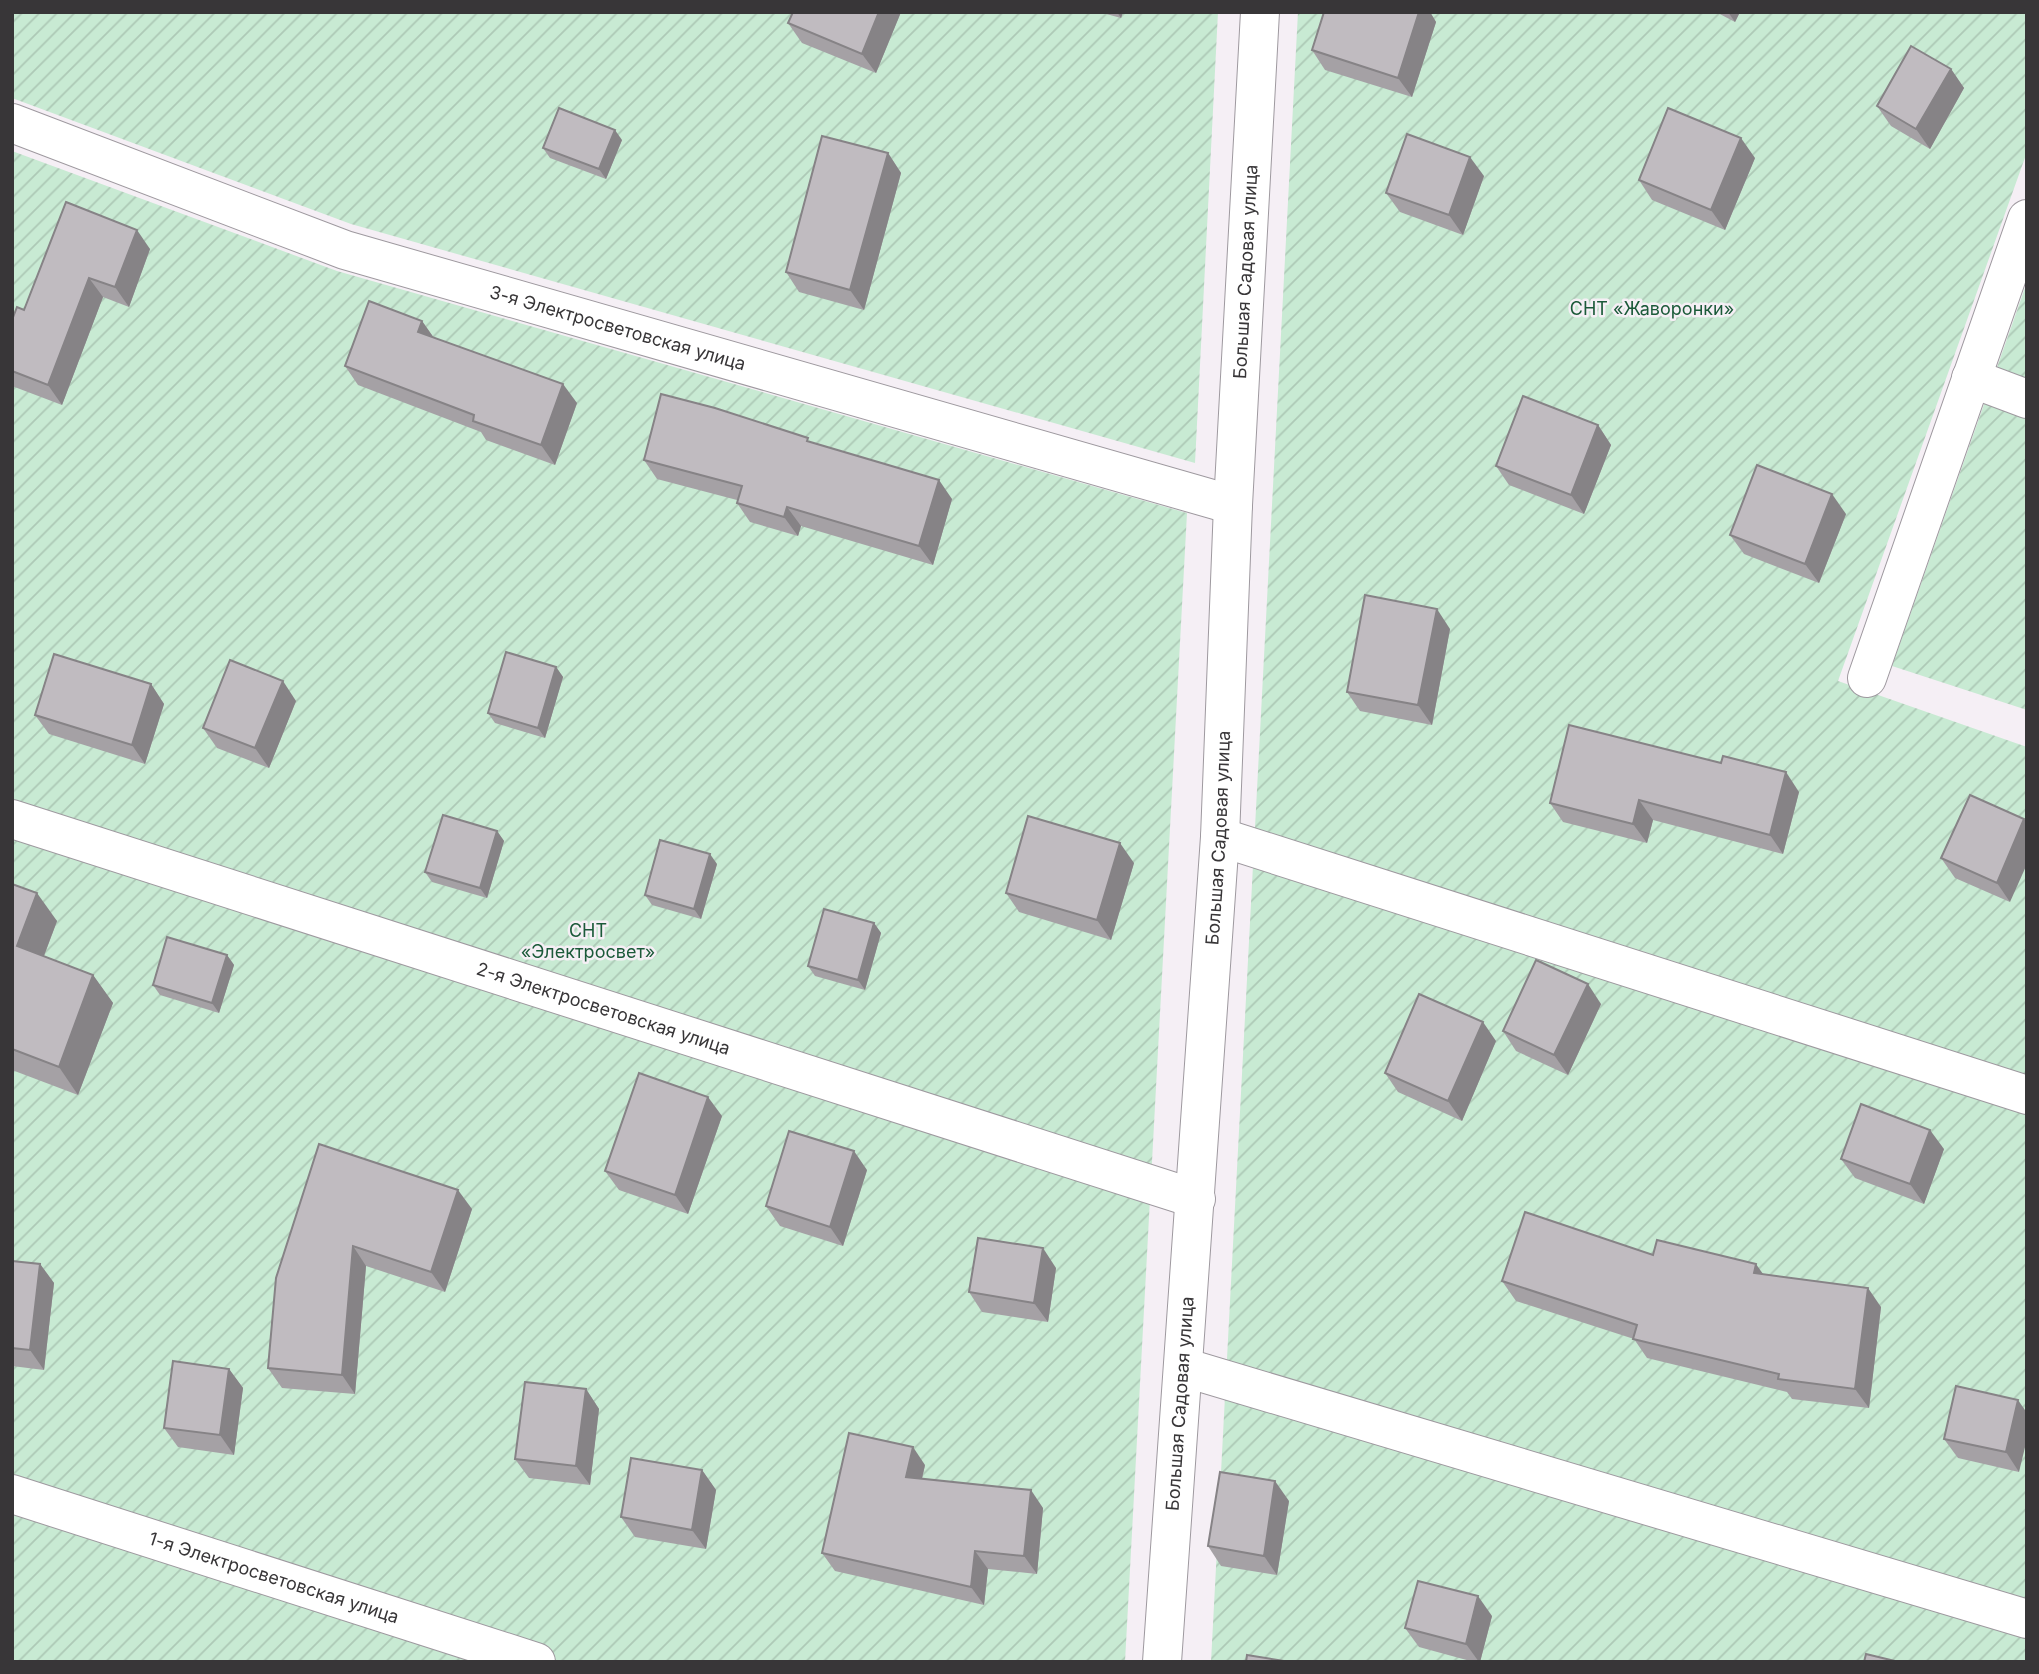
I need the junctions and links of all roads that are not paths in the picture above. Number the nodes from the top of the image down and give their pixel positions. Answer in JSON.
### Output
{"nodes":[{"id":1,"x":1259,"y":12,"type":"edge"},
{"id":2,"x":12,"y":123,"type":"edge"},
{"id":3,"x":2027,"y":219,"type":"edge"},
{"id":4,"x":1971,"y":378,"type":"junction"},
{"id":5,"x":2027,"y":399,"type":"edge"},
{"id":6,"x":1233,"y":505,"type":"junction"},
{"id":7,"x":1867,"y":678,"type":"dead end"},
{"id":8,"x":12,"y":819,"type":"edge"},
{"id":9,"x":1220,"y":838,"type":"junction"},
{"id":10,"x":2027,"y":1095,"type":"edge"},
{"id":11,"x":1196,"y":1199,"type":"junction"},
{"id":12,"x":1183,"y":1367,"type":"junction"},
{"id":13,"x":12,"y":1494,"type":"edge"},
{"id":14,"x":2027,"y":1619,"type":"edge"},
{"id":15,"x":536,"y":1662,"type":"edge"},
{"id":16,"x":1163,"y":1662,"type":"edge"}],
"edges":[{"from":1,"to":6,"type":"street","name":"Большая Садовая улица"},
{"from":2,"to":6,"type":"street","name":"3-я Электросветовская улица"},
{"from":3,"to":4,"type":"street"},
{"from":4,"to":5,"type":"street"},
{"from":4,"to":7,"type":"street"},
{"from":6,"to":9,"type":"street","name":"Большая Садовая улица"},
{"from":8,"to":11,"type":"street","name":"2-я Электросветовская улица"},
{"from":9,"to":10,"type":"street"},
{"from":9,"to":11,"type":"street","name":"Большая Садовая улица"},
{"from":11,"to":12,"type":"street","name":"Большая Садовая улица"},
{"from":12,"to":14,"type":"street"},
{"from":12,"to":16,"type":"street","name":"Большая Садовая улица"},
{"from":13,"to":15,"type":"street","name":"1-я Электросветовская улица"}]}
